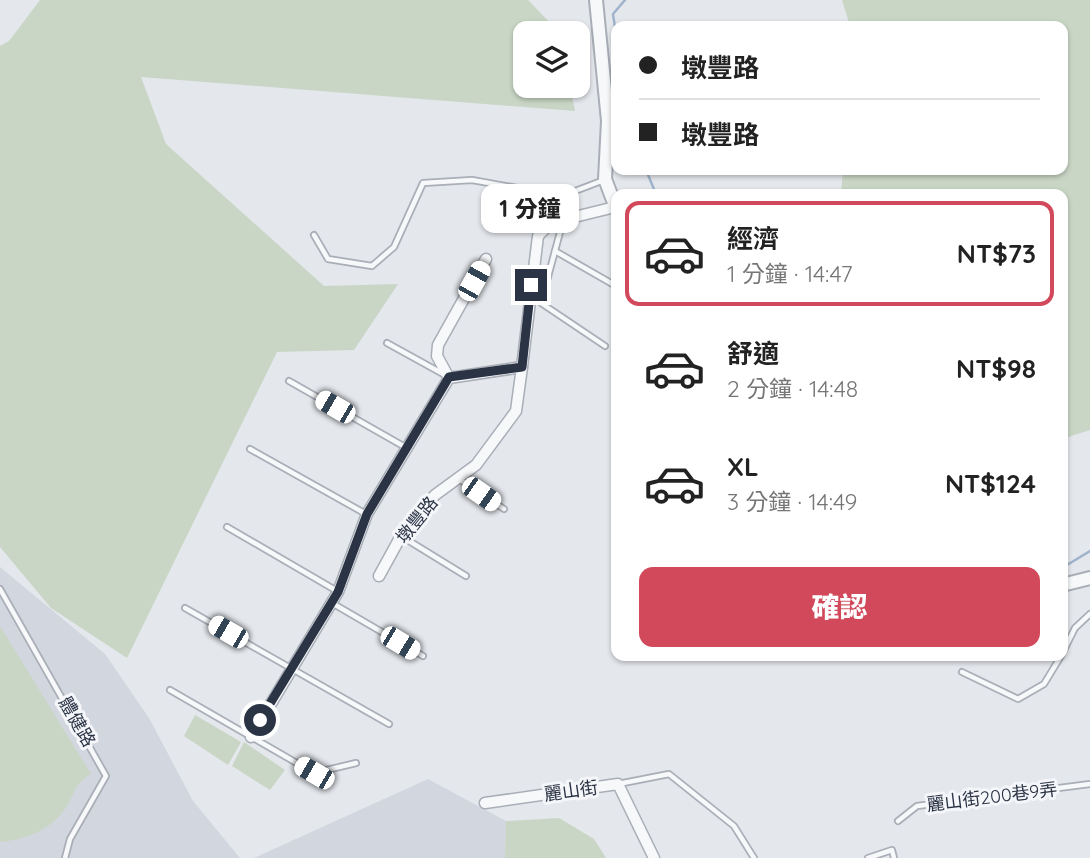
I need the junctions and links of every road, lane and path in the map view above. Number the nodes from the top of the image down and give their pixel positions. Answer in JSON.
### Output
{"nodes":[{"id":1,"x":596,"y":0,"type":"edge"},
{"id":2,"x":611,"y":137,"type":"edge"},
{"id":3,"x":605,"y":179,"type":"junction"},
{"id":4,"x":611,"y":195,"type":"edge"},
{"id":5,"x":611,"y":209,"type":"edge"},
{"id":6,"x":564,"y":220,"type":"junction"},
{"id":7,"x":314,"y":235,"type":"dead end"},
{"id":8,"x":555,"y":251,"type":"junction"},
{"id":9,"x":486,"y":259,"type":"dead end"},
{"id":10,"x":611,"y":283,"type":"edge"},
{"id":11,"x":387,"y":343,"type":"dead end"},
{"id":12,"x":605,"y":346,"type":"dead end"},
{"id":13,"x":522,"y":367,"type":"junction"},
{"id":14,"x":449,"y":377,"type":"junction"},
{"id":15,"x":289,"y":381,"type":"dead end"},
{"id":16,"x":405,"y":447,"type":"junction"},
{"id":17,"x":250,"y":449,"type":"dead end"},
{"id":18,"x":458,"y":478,"type":"junction"},
{"id":19,"x":504,"y":509,"type":"dead end"},
{"id":20,"x":367,"y":514,"type":"junction"},
{"id":21,"x":227,"y":527,"type":"dead end"},
{"id":22,"x":401,"y":536,"type":"junction"},
{"id":23,"x":379,"y":576,"type":"dead end"},
{"id":24,"x":466,"y":576,"type":"dead end"},
{"id":25,"x":1090,"y":578,"type":"edge"},
{"id":26,"x":1068,"y":584,"type":"edge"},
{"id":27,"x":0,"y":589,"type":"edge"},
{"id":28,"x":338,"y":592,"type":"junction"},
{"id":29,"x":331,"y":602,"type":"junction"},
{"id":30,"x":185,"y":608,"type":"dead end"},
{"id":31,"x":1090,"y":614,"type":"edge"},
{"id":32,"x":1068,"y":643,"type":"edge"},
{"id":33,"x":423,"y":656,"type":"dead end"},
{"id":34,"x":1058,"y":661,"type":"edge"},
{"id":35,"x":292,"y":669,"type":"junction"},
{"id":36,"x":962,"y":672,"type":"dead end"},
{"id":37,"x":170,"y":690,"type":"dead end"},
{"id":38,"x":389,"y":724,"type":"dead end"},
{"id":39,"x":251,"y":737,"type":"junction"},
{"id":40,"x":356,"y":763,"type":"dead end"},
{"id":41,"x":618,"y":784,"type":"junction"},
{"id":42,"x":1090,"y":785,"type":"edge"},
{"id":43,"x":485,"y":803,"type":"dead end"},
{"id":44,"x":898,"y":821,"type":"dead end"},
{"id":45,"x":65,"y":858,"type":"edge"},
{"id":46,"x":654,"y":858,"type":"edge"},
{"id":47,"x":754,"y":858,"type":"edge"},
{"id":48,"x":868,"y":858,"type":"edge"},
{"id":49,"x":894,"y":858,"type":"edge"}],
"edges":[{"from":1,"to":2,"type":"street"},
{"from":2,"to":3,"type":"street"},
{"from":3,"to":4,"type":"street"},
{"from":3,"to":7,"type":"lane"},
{"from":5,"to":6,"type":"street","name":"墩豐路"},
{"from":6,"to":8,"type":"lane"},
{"from":6,"to":13,"type":"street","name":"墩豐路"},
{"from":8,"to":10,"type":"lane"},
{"from":8,"to":12,"type":"lane"},
{"from":9,"to":14,"type":"street"},
{"from":11,"to":14,"type":"lane"},
{"from":13,"to":14,"type":"street"},
{"from":13,"to":18,"type":"street","name":"墩豐路"},
{"from":14,"to":16,"type":"street"},
{"from":15,"to":16,"type":"lane"},
{"from":16,"to":20,"type":"street"},
{"from":17,"to":20,"type":"lane"},
{"from":18,"to":19,"type":"lane"},
{"from":18,"to":22,"type":"street","name":"墩豐路"},
{"from":20,"to":28,"type":"street"},
{"from":21,"to":28,"type":"lane"},
{"from":22,"to":23,"type":"street","name":"墩豐路"},
{"from":22,"to":24,"type":"lane"},
{"from":25,"to":26,"type":"street"},
{"from":27,"to":45,"type":"lane","name":"體健路"},
{"from":28,"to":29,"type":"street"},
{"from":29,"to":33,"type":"lane"},
{"from":29,"to":35,"type":"street"},
{"from":30,"to":35,"type":"lane"},
{"from":31,"to":32,"type":"lane"},
{"from":34,"to":36,"type":"lane"},
{"from":35,"to":38,"type":"lane"},
{"from":35,"to":39,"type":"street"},
{"from":37,"to":39,"type":"lane"},
{"from":39,"to":40,"type":"lane"},
{"from":41,"to":43,"type":"street","name":"麗山街"},
{"from":41,"to":46,"type":"street","name":"麗山街"},
{"from":41,"to":47,"type":"lane"},
{"from":42,"to":44,"type":"lane","name":"麗山街200巷9弄"},
{"from":48,"to":49,"type":"lane"}]}
